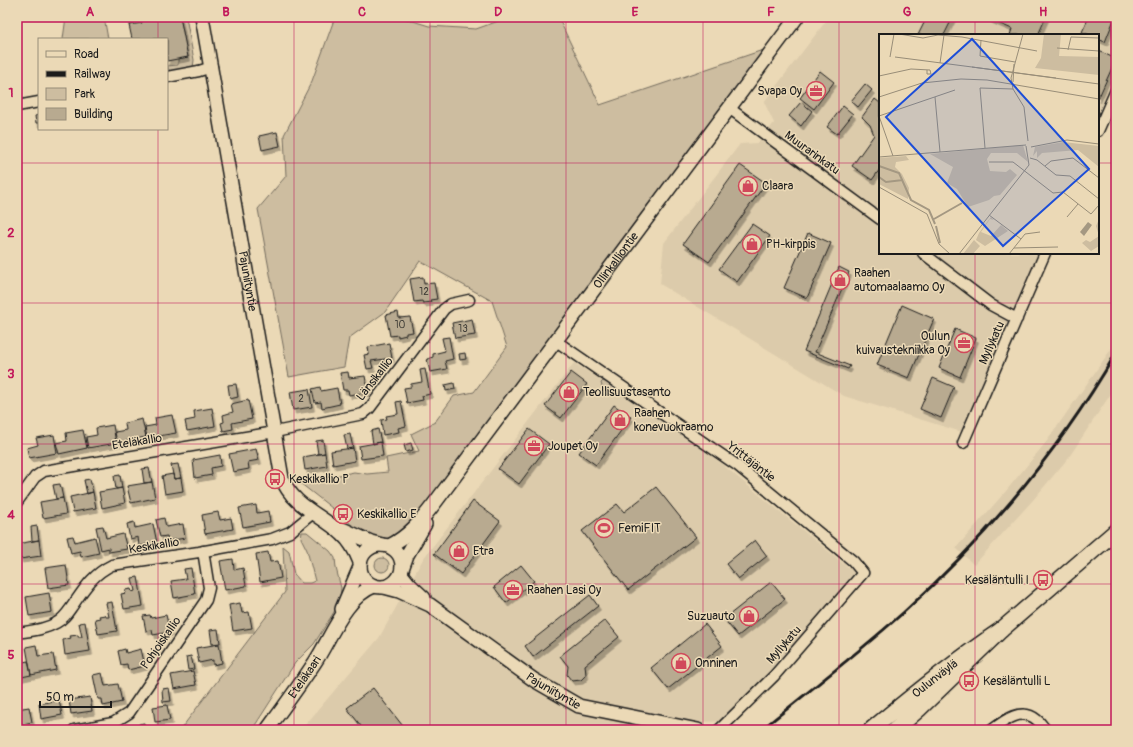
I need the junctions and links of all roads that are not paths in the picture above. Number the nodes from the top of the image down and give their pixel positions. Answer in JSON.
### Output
{"nodes":[{"id":1,"x":202,"y":17,"type":"edge"},
{"id":2,"x":797,"y":17,"type":"edge"},
{"id":3,"x":212,"y":67,"type":"junction"},
{"id":4,"x":168,"y":77,"type":"edge"},
{"id":5,"x":1116,"y":90,"type":"edge"},
{"id":6,"x":38,"y":102,"type":"edge"},
{"id":7,"x":17,"y":106,"type":"edge"},
{"id":8,"x":729,"y":108,"type":"junction"},
{"id":9,"x":1099,"y":129,"type":"edge"},
{"id":10,"x":879,"y":219,"type":"edge"},
{"id":11,"x":924,"y":254,"type":"edge"},
{"id":12,"x":1045,"y":254,"type":"edge"},
{"id":13,"x":469,"y":300,"type":"dead end"},
{"id":14,"x":1017,"y":319,"type":"junction"},
{"id":15,"x":556,"y":341,"type":"junction"},
{"id":16,"x":275,"y":432,"type":"junction"},
{"id":17,"x":963,"y":443,"type":"dead end"},
{"id":18,"x":17,"y":502,"type":"edge"},
{"id":19,"x":434,"y":504,"type":"junction"},
{"id":20,"x":314,"y":512,"type":"junction"},
{"id":21,"x":331,"y":525,"type":"junction"},
{"id":22,"x":1116,"y":532,"type":"edge"},
{"id":23,"x":385,"y":546,"type":"junction"},
{"id":24,"x":203,"y":551,"type":"junction"},
{"id":25,"x":360,"y":565,"type":"junction"},
{"id":26,"x":401,"y":571,"type":"junction"},
{"id":27,"x":863,"y":573,"type":"joint"},
{"id":28,"x":379,"y":586,"type":"junction"},
{"id":29,"x":430,"y":605,"type":"junction"},
{"id":30,"x":339,"y":621,"type":"junction"},
{"id":31,"x":17,"y":633,"type":"edge"},
{"id":32,"x":988,"y":640,"type":"junction"},
{"id":33,"x":74,"y":730,"type":"edge"},
{"id":34,"x":267,"y":730,"type":"edge"},
{"id":35,"x":698,"y":730,"type":"edge"},
{"id":36,"x":719,"y":730,"type":"edge"},
{"id":37,"x":871,"y":730,"type":"edge"},
{"id":38,"x":895,"y":730,"type":"edge"},
{"id":39,"x":992,"y":730,"type":"edge"},
{"id":40,"x":1046,"y":730,"type":"edge"}],
"edges":[{"from":1,"to":3,"type":"street","name":"Pajuniityntie"},
{"from":2,"to":8,"type":"street","name":"Ollinkalliontie"},
{"from":3,"to":4,"type":"street"},
{"from":3,"to":16,"type":"street","name":"Pajuniityntie"},
{"from":5,"to":9,"type":"street"},
{"from":6,"to":7,"type":"street"},
{"from":8,"to":10,"type":"street","name":"Muurarinkatu"},
{"from":8,"to":15,"type":"street","name":"Ollinkalliontie"},
{"from":11,"to":14,"type":"street"},
{"from":12,"to":14,"type":"street","name":"Myllykatu"},
{"from":13,"to":16,"type":"street","name":"Länsikallio"},
{"from":14,"to":17,"type":"street","name":"Myllykatu"},
{"from":15,"to":19,"type":"street","name":"Ollinkalliontie"},
{"from":15,"to":27,"type":"street","name":"Yrittäjäntie"},
{"from":16,"to":18,"type":"street","name":"Eteläkallio"},
{"from":16,"to":20,"type":"street","name":"Pajuniityntie"},
{"from":19,"to":23,"type":"street","name":"Ollinkalliontie"},
{"from":19,"to":26,"type":"street","name":"Ollinkalliontie"},
{"from":20,"to":21,"type":"street","name":"Pajuniityntie"},
{"from":20,"to":24,"type":"street","name":"Keskikallio"},
{"from":21,"to":23,"type":"street","name":"Pajuniityntie"},
{"from":21,"to":25,"type":"street","name":"Pajuniityntie"},
{"from":22,"to":32,"type":"main road","name":"Oulunväylä"},
{"from":23,"to":25,"type":"street"},
{"from":23,"to":26,"type":"street"},
{"from":24,"to":31,"type":"street","name":"Keskikallio"},
{"from":24,"to":33,"type":"street","name":"Pohjoiskallio"},
{"from":25,"to":28,"type":"street"},
{"from":25,"to":30,"type":"street","name":"Eteläkaari"},
{"from":26,"to":28,"type":"street"},
{"from":26,"to":29,"type":"street","name":"Pajuniityntie"},
{"from":27,"to":36,"type":"street","name":"Myllykatu"},
{"from":28,"to":29,"type":"street","name":"Pajuniityntie"},
{"from":28,"to":30,"type":"street","name":"Eteläkaari"},
{"from":29,"to":35,"type":"street","name":"Pajuniityntie"},
{"from":30,"to":34,"type":"street","name":"Eteläkaari"},
{"from":32,"to":37,"type":"main road","name":"Oulunväylä"},
{"from":32,"to":38,"type":"main road","name":"Oulunväylä"},
{"from":39,"to":40,"type":"street"}]}
